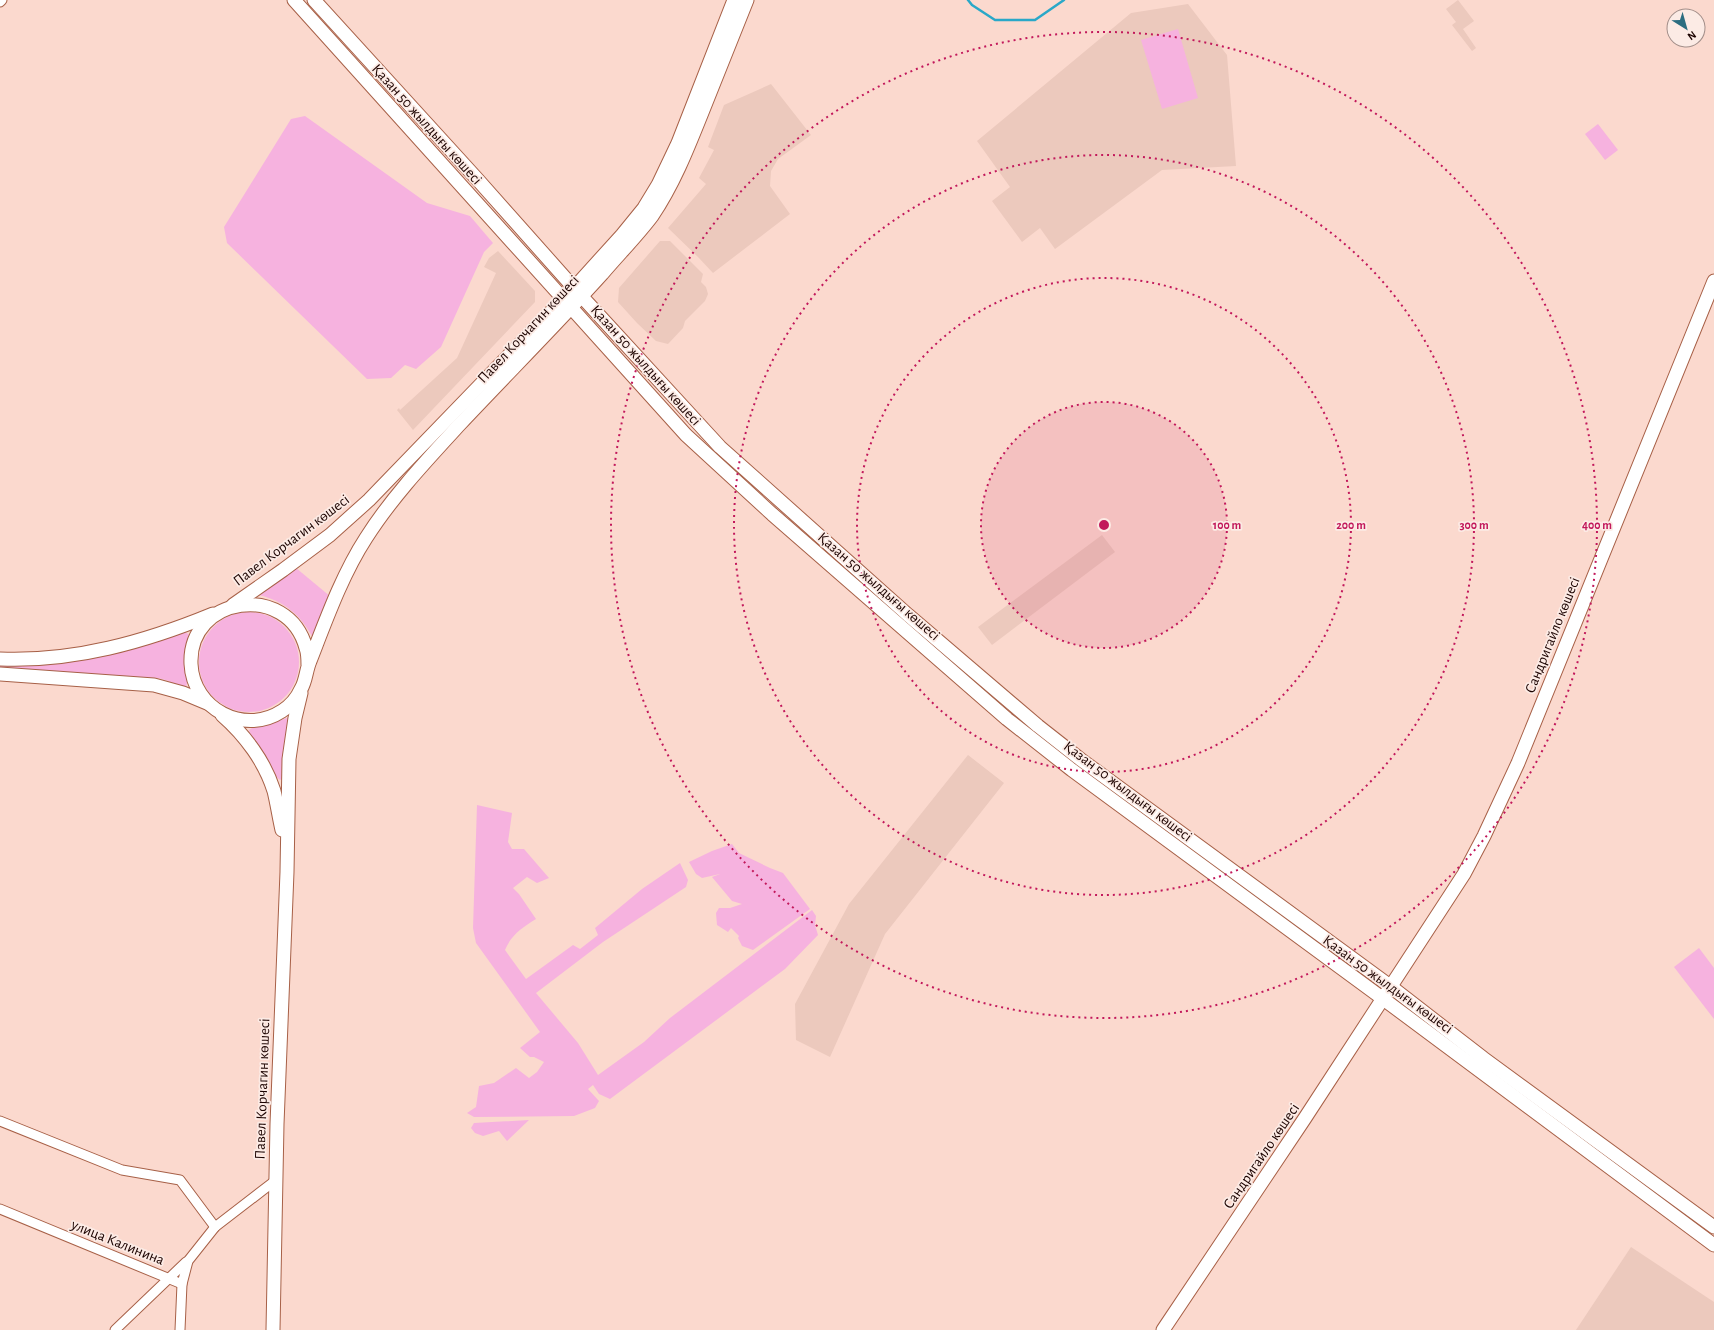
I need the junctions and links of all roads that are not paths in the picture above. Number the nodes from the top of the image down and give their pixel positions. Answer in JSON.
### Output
{"nodes":[{"id":1,"x":294,"y":0,"type":"edge"},
{"id":2,"x":314,"y":0,"type":"edge"},
{"id":3,"x":734,"y":0,"type":"edge"},
{"id":4,"x":747,"y":0,"type":"edge"},
{"id":5,"x":408,"y":103,"type":"junction"},
{"id":6,"x":397,"y":114,"type":"junction"},
{"id":7,"x":626,"y":238,"type":"junction"},
{"id":8,"x":1714,"y":282,"type":"edge"},
{"id":9,"x":578,"y":292,"type":"junction"},
{"id":10,"x":568,"y":302,"type":"junction"},
{"id":11,"x":522,"y":350,"type":"junction"},
{"id":12,"x":782,"y":502,"type":"junction"},
{"id":13,"x":772,"y":514,"type":"junction"},
{"id":14,"x":224,"y":610,"type":"junction"},
{"id":15,"x":0,"y":659,"type":"edge"},
{"id":16,"x":308,"y":665,"type":"junction"},
{"id":17,"x":0,"y":674,"type":"edge"},
{"id":18,"x":303,"y":686,"type":"junction"},
{"id":19,"x":208,"y":704,"type":"junction"},
{"id":20,"x":219,"y":712,"type":"junction"},
{"id":21,"x":1123,"y":790,"type":"junction"},
{"id":22,"x":1114,"y":802,"type":"junction"},
{"id":23,"x":287,"y":849,"type":"junction"},
{"id":24,"x":1333,"y":946,"type":"junction"},
{"id":25,"x":1324,"y":957,"type":"junction"},
{"id":26,"x":1390,"y":986,"type":"junction"},
{"id":27,"x":1382,"y":998,"type":"junction"},
{"id":28,"x":1479,"y":1063,"type":"junction"},
{"id":29,"x":0,"y":1121,"type":"edge"},
{"id":30,"x":276,"y":1180,"type":"junction"},
{"id":31,"x":0,"y":1209,"type":"edge"},
{"id":32,"x":1714,"y":1227,"type":"edge"},
{"id":33,"x":215,"y":1228,"type":"junction"},
{"id":34,"x":1714,"y":1245,"type":"edge"},
{"id":35,"x":188,"y":1261,"type":"junction"},
{"id":36,"x":170,"y":1279,"type":"junction"},
{"id":37,"x":182,"y":1284,"type":"junction"},
{"id":38,"x":115,"y":1330,"type":"edge"},
{"id":39,"x":180,"y":1330,"type":"edge"},
{"id":40,"x":273,"y":1330,"type":"edge"},
{"id":41,"x":1163,"y":1330,"type":"edge"}],
"edges":[{"from":1,"to":6,"type":"street","name":"Қазан 50 жылдығы көшесі"},
{"from":2,"to":5,"type":"street","name":"Қазан 50 жылдығы көшесі"},
{"from":3,"to":7,"type":"street","name":"Павел Корчагин көшесі"},
{"from":4,"to":7,"type":"street","name":"Павел Корчагин көшесі"},
{"from":5,"to":6,"type":"street"},
{"from":5,"to":9,"type":"street","name":"Қазан 50 жылдығы көшесі"},
{"from":6,"to":10,"type":"street","name":"Қазан 50 жылдығы көшесі"},
{"from":7,"to":9,"type":"street","name":"Павел Корчагин көшесі"},
{"from":8,"to":26,"type":"street","name":"Сандригайло көшесі"},
{"from":9,"to":10,"type":"street","name":"Павел Корчагин көшесі"},
{"from":9,"to":12,"type":"street","name":"Қазан 50 жылдығы көшесі"},
{"from":10,"to":11,"type":"street","name":"Павел Корчагин көшесі"},
{"from":10,"to":13,"type":"street","name":"Қазан 50 жылдығы көшесі"},
{"from":11,"to":14,"type":"street","name":"Павел Корчагин көшесі"},
{"from":11,"to":16,"type":"street","name":"Павел Корчагин көшесі"},
{"from":12,"to":13,"type":"street"},
{"from":12,"to":21,"type":"street","name":"Қазан 50 жылдығы көшесі"},
{"from":13,"to":22,"type":"street","name":"Қазан 50 жылдығы көшесі"},
{"from":14,"to":15,"type":"street"},
{"from":14,"to":16,"type":"street"},
{"from":14,"to":19,"type":"street"},
{"from":16,"to":18,"type":"street"},
{"from":17,"to":19,"type":"street"},
{"from":18,"to":20,"type":"street"},
{"from":18,"to":23,"type":"street","name":"Павел Корчагин көшесі"},
{"from":19,"to":20,"type":"street"},
{"from":20,"to":23,"type":"street","name":"Павел Корчагин көшесі"},
{"from":21,"to":22,"type":"street"},
{"from":21,"to":24,"type":"street","name":"Қазан 50 жылдығы көшесі"},
{"from":22,"to":25,"type":"street","name":"Қазан 50 жылдығы көшесі"},
{"from":23,"to":30,"type":"street","name":"Павел Корчагин көшесі"},
{"from":24,"to":25,"type":"street"},
{"from":24,"to":26,"type":"street","name":"Қазан 50 жылдығы көшесі"},
{"from":25,"to":27,"type":"street","name":"Қазан 50 жылдығы көшесі"},
{"from":26,"to":27,"type":"street","name":"Сандригайло көшесі"},
{"from":26,"to":28,"type":"street","name":"Қазан 50 жылдығы көшесі"},
{"from":27,"to":28,"type":"street","name":"Қазан 50 жылдығы көшесі"},
{"from":27,"to":41,"type":"street","name":"Сандригайло көшесі"},
{"from":28,"to":32,"type":"street","name":"Қазан 50 жылдығы көшесі"},
{"from":28,"to":34,"type":"street","name":"Қазан 50 жылдығы көшесі"},
{"from":29,"to":33,"type":"street"},
{"from":30,"to":33,"type":"street"},
{"from":30,"to":40,"type":"street","name":"Павел Корчагин көшесі"},
{"from":31,"to":36,"type":"street","name":"улица Калинина"},
{"from":33,"to":35,"type":"street"},
{"from":35,"to":36,"type":"street"},
{"from":35,"to":37,"type":"street"},
{"from":36,"to":37,"type":"street","name":"улица Калинина"},
{"from":36,"to":38,"type":"street"},
{"from":37,"to":39,"type":"street"}]}
